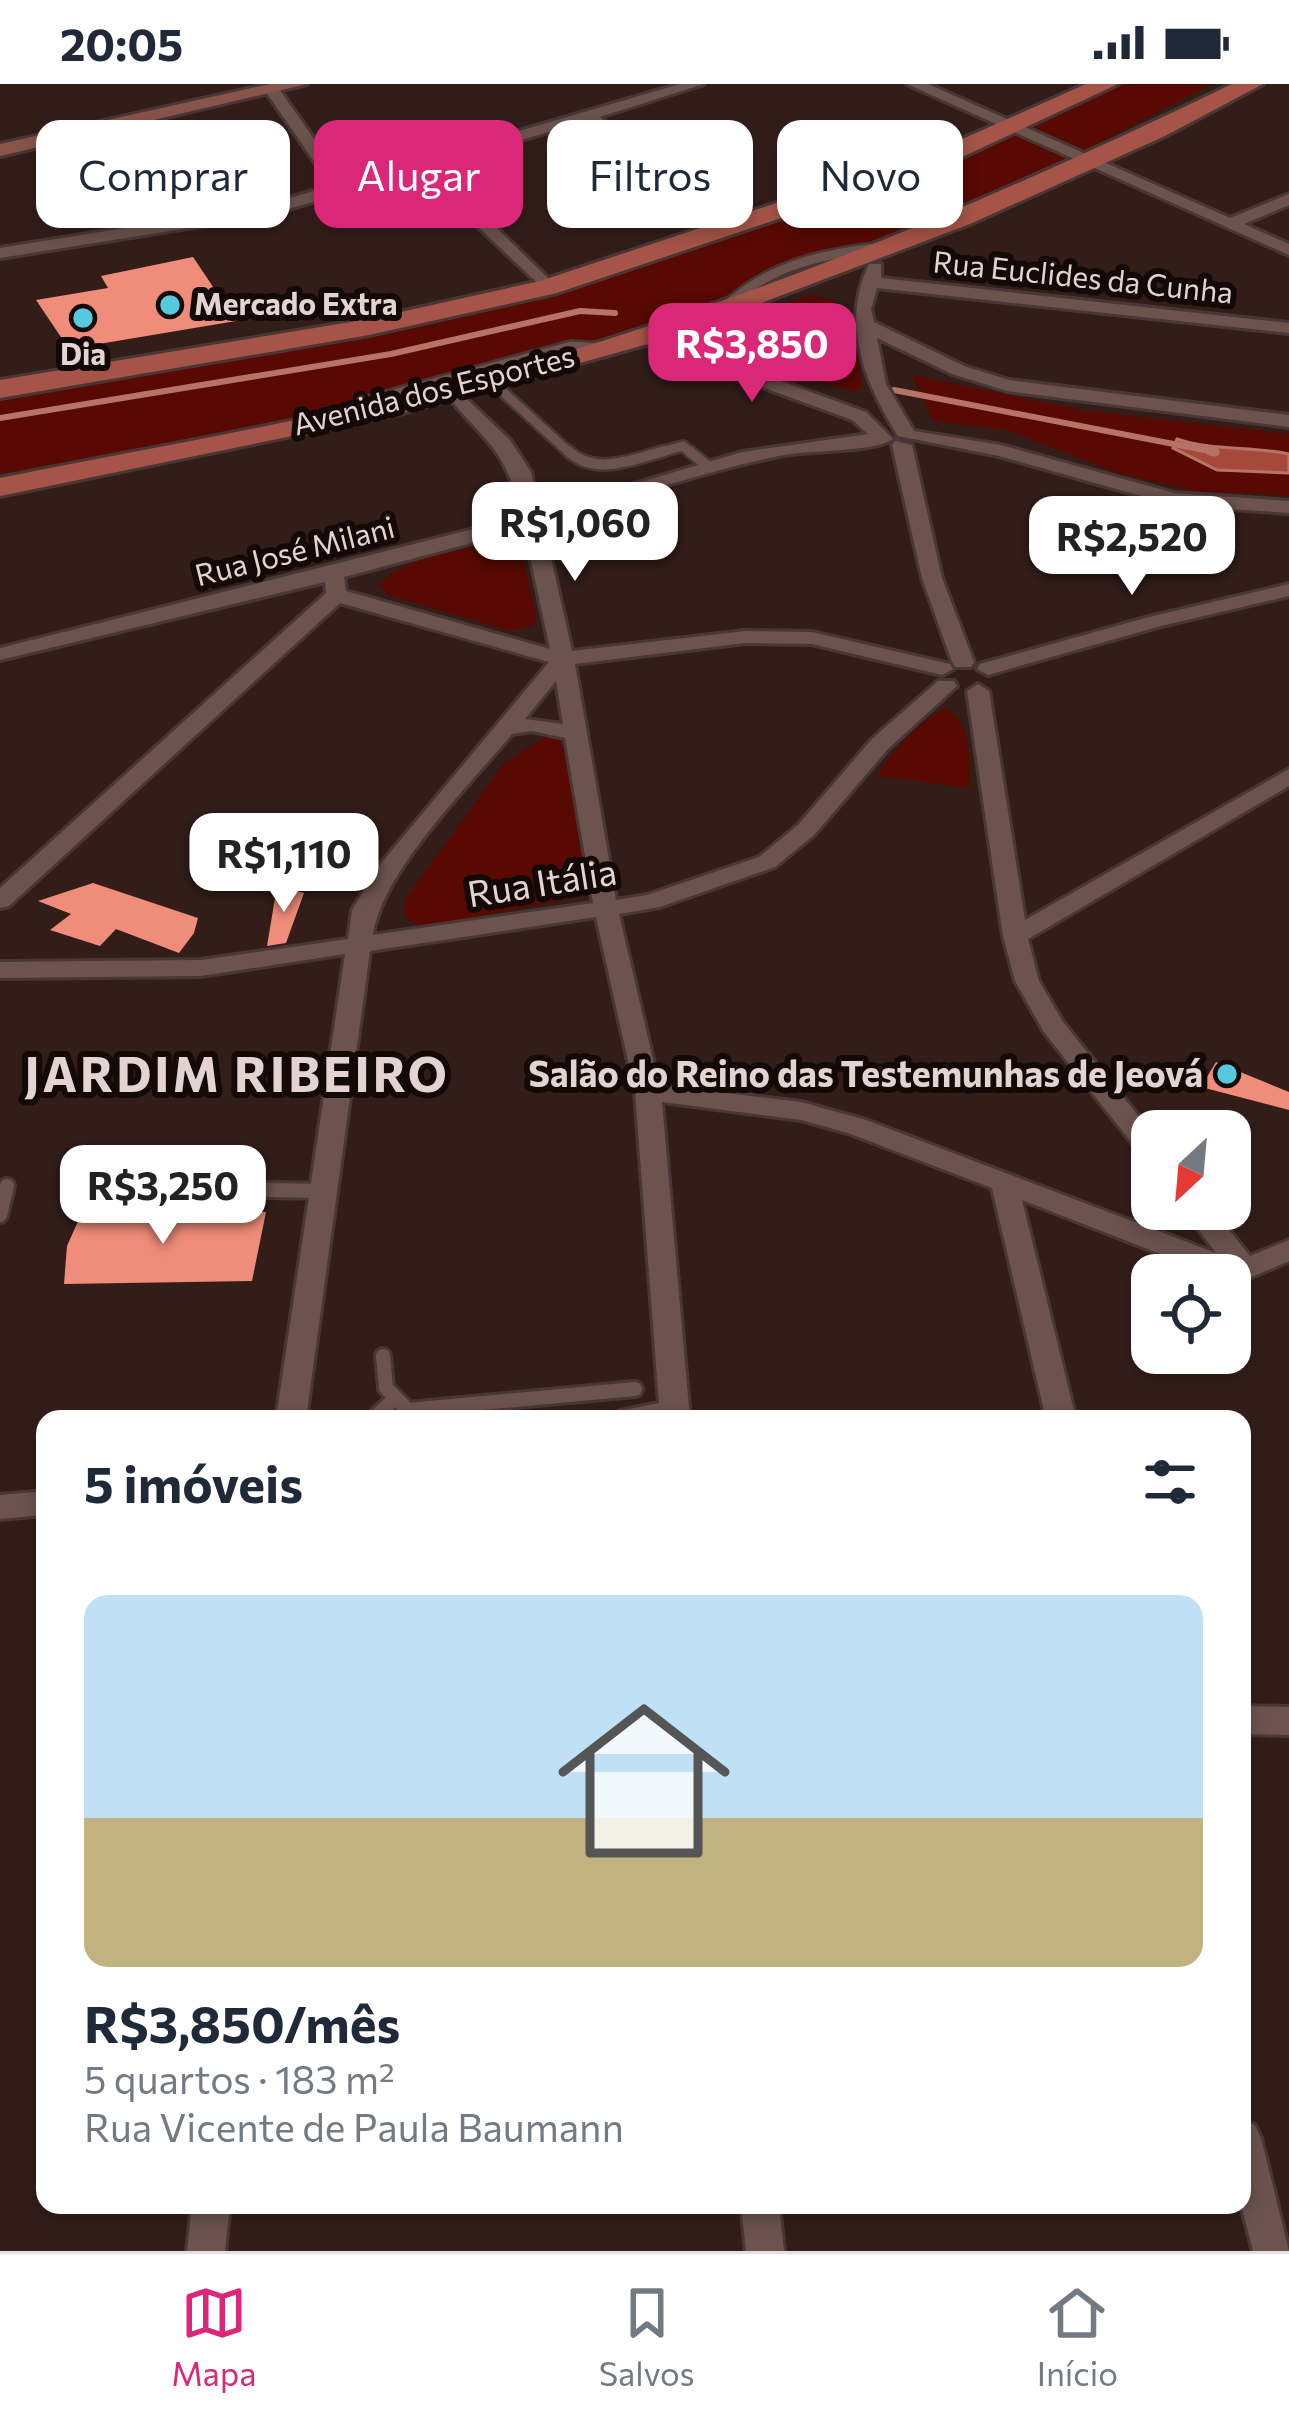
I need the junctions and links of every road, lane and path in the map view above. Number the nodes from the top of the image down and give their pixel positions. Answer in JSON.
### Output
{"nodes":[{"id":1,"x":696,"y":84,"type":"edge"},
{"id":2,"x":915,"y":84,"type":"edge"},
{"id":3,"x":1106,"y":84,"type":"edge"},
{"id":4,"x":1251,"y":84,"type":"edge"},
{"id":5,"x":287,"y":86,"type":"edge"},
{"id":6,"x":588,"y":115,"type":"junction"},
{"id":7,"x":1013,"y":129,"type":"junction"},
{"id":8,"x":523,"y":136,"type":"edge"},
{"id":9,"x":314,"y":138,"type":"edge"},
{"id":10,"x":963,"y":148,"type":"edge"},
{"id":11,"x":0,"y":150,"type":"edge"},
{"id":12,"x":1094,"y":164,"type":"junction"},
{"id":13,"x":963,"y":173,"type":"edge"},
{"id":14,"x":314,"y":197,"type":"edge"},
{"id":15,"x":1289,"y":200,"type":"edge"},
{"id":16,"x":980,"y":210,"type":"junction"},
{"id":17,"x":777,"y":212,"type":"edge"},
{"id":18,"x":1230,"y":224,"type":"junction"},
{"id":19,"x":487,"y":228,"type":"edge"},
{"id":20,"x":722,"y":230,"type":"junction"},
{"id":21,"x":881,"y":248,"type":"junction"},
{"id":22,"x":1289,"y":250,"type":"edge"},
{"id":23,"x":0,"y":253,"type":"edge"},
{"id":24,"x":871,"y":282,"type":"junction"},
{"id":25,"x":547,"y":287,"type":"junction"},
{"id":26,"x":867,"y":326,"type":"junction"},
{"id":27,"x":1289,"y":328,"type":"edge"},
{"id":28,"x":643,"y":337,"type":"junction"},
{"id":29,"x":603,"y":349,"type":"junction"},
{"id":30,"x":492,"y":382,"type":"junction"},
{"id":31,"x":877,"y":384,"type":"junction"},
{"id":32,"x":0,"y":388,"type":"edge"},
{"id":33,"x":454,"y":393,"type":"junction"},
{"id":34,"x":821,"y":401,"type":"junction"},
{"id":35,"x":339,"y":417,"type":"junction"},
{"id":36,"x":1289,"y":421,"type":"edge"},
{"id":37,"x":897,"y":438,"type":"junction"},
{"id":38,"x":709,"y":466,"type":"junction"},
{"id":39,"x":0,"y":487,"type":"edge"},
{"id":40,"x":1289,"y":507,"type":"edge"},
{"id":41,"x":532,"y":520,"type":"junction"},
{"id":42,"x":335,"y":585,"type":"junction"},
{"id":43,"x":1289,"y":590,"type":"edge"},
{"id":44,"x":0,"y":654,"type":"edge"},
{"id":45,"x":563,"y":659,"type":"junction"},
{"id":46,"x":950,"y":672,"type":"junction"},
{"id":47,"x":983,"y":680,"type":"junction"},
{"id":48,"x":505,"y":729,"type":"junction"},
{"id":49,"x":576,"y":734,"type":"junction"},
{"id":50,"x":1289,"y":776,"type":"edge"},
{"id":51,"x":0,"y":901,"type":"edge"},
{"id":52,"x":606,"y":909,"type":"junction"},
{"id":53,"x":1015,"y":936,"type":"junction"},
{"id":54,"x":356,"y":949,"type":"junction"},
{"id":55,"x":0,"y":970,"type":"edge"},
{"id":56,"x":648,"y":1091,"type":"junction"},
{"id":57,"x":1131,"y":1124,"type":"edge"},
{"id":58,"x":1004,"y":1182,"type":"junction"},
{"id":59,"x":7,"y":1186,"type":"dead end"},
{"id":60,"x":154,"y":1188,"type":"dead end"},
{"id":61,"x":322,"y":1191,"type":"junction"},
{"id":62,"x":0,"y":1215,"type":"edge"},
{"id":63,"x":1214,"y":1230,"type":"edge"},
{"id":64,"x":1289,"y":1250,"type":"edge"},
{"id":65,"x":1188,"y":1254,"type":"edge"},
{"id":66,"x":1232,"y":1254,"type":"edge"},
{"id":67,"x":1251,"y":1267,"type":"edge"},
{"id":68,"x":383,"y":1356,"type":"dead end"},
{"id":69,"x":392,"y":1401,"type":"junction"},
{"id":70,"x":633,"y":1404,"type":"edge"},
{"id":71,"x":292,"y":1410,"type":"edge"},
{"id":72,"x":382,"y":1410,"type":"edge"},
{"id":73,"x":419,"y":1410,"type":"edge"},
{"id":74,"x":477,"y":1410,"type":"edge"},
{"id":75,"x":675,"y":1410,"type":"edge"},
{"id":76,"x":1059,"y":1410,"type":"edge"},
{"id":77,"x":36,"y":1504,"type":"edge"},
{"id":78,"x":0,"y":1507,"type":"edge"},
{"id":79,"x":1251,"y":1720,"type":"edge"},
{"id":80,"x":1289,"y":1721,"type":"edge"},
{"id":81,"x":1251,"y":2172,"type":"edge"},
{"id":82,"x":210,"y":2214,"type":"edge"},
{"id":83,"x":761,"y":2214,"type":"edge"},
{"id":84,"x":206,"y":2251,"type":"edge"},
{"id":85,"x":765,"y":2251,"type":"edge"},
{"id":86,"x":1272,"y":2251,"type":"edge"}],
"edges":[{"from":1,"to":6,"type":"street"},
{"from":2,"to":7,"type":"street"},
{"from":3,"to":7,"type":"main road"},
{"from":4,"to":12,"type":"main road","name":"Avenida dos Esportes"},
{"from":5,"to":9,"type":"street"},
{"from":5,"to":11,"type":"main road"},
{"from":6,"to":8,"type":"street"},
{"from":6,"to":20,"type":"street"},
{"from":7,"to":10,"type":"main road"},
{"from":7,"to":12,"type":"street"},
{"from":12,"to":16,"type":"main road","name":"Avenida dos Esportes"},
{"from":12,"to":18,"type":"street"},
{"from":13,"to":16,"type":"main road"},
{"from":14,"to":23,"type":"street"},
{"from":15,"to":18,"type":"street"},
{"from":16,"to":21,"type":"main road","name":"Avenida dos Esportes"},
{"from":17,"to":20,"type":"main road"},
{"from":18,"to":22,"type":"street"},
{"from":19,"to":25,"type":"street"},
{"from":20,"to":25,"type":"main road"},
{"from":21,"to":24,"type":"street"},
{"from":21,"to":28,"type":"main road","name":"Avenida dos Esportes"},
{"from":24,"to":26,"type":"street"},
{"from":24,"to":27,"type":"street","name":"Rua Euclides da Cunha"},
{"from":25,"to":32,"type":"main road"},
{"from":26,"to":31,"type":"street"},
{"from":26,"to":36,"type":"street"},
{"from":28,"to":29,"type":"main road","name":"Avenida dos Esportes"},
{"from":28,"to":34,"type":"street"},
{"from":29,"to":30,"type":"main road","name":"Avenida dos Esportes"},
{"from":29,"to":35,"type":"lane"},
{"from":30,"to":33,"type":"main road","name":"Avenida dos Esportes"},
{"from":30,"to":38,"type":"lane"},
{"from":31,"to":34,"type":"street"},
{"from":31,"to":37,"type":"street"},
{"from":33,"to":35,"type":"main road","name":"Avenida dos Esportes"},
{"from":33,"to":41,"type":"street"},
{"from":34,"to":37,"type":"street"},
{"from":35,"to":39,"type":"main road","name":"Avenida dos Esportes"},
{"from":37,"to":38,"type":"street","name":"Rua José Milani"},
{"from":37,"to":40,"type":"street","name":"Rua José Milani"},
{"from":37,"to":46,"type":"street"},
{"from":38,"to":41,"type":"street","name":"Rua José Milani"},
{"from":41,"to":42,"type":"street","name":"Rua José Milani"},
{"from":41,"to":45,"type":"street"},
{"from":42,"to":44,"type":"street","name":"Rua José Milani"},
{"from":42,"to":45,"type":"street"},
{"from":42,"to":51,"type":"street"},
{"from":43,"to":47,"type":"street"},
{"from":45,"to":46,"type":"street"},
{"from":45,"to":48,"type":"street"},
{"from":45,"to":49,"type":"street"},
{"from":46,"to":47,"type":"street"},
{"from":46,"to":52,"type":"street","name":"Rua Itália"},
{"from":47,"to":53,"type":"street"},
{"from":48,"to":49,"type":"street"},
{"from":48,"to":54,"type":"street"},
{"from":49,"to":52,"type":"street"},
{"from":50,"to":53,"type":"street"},
{"from":52,"to":54,"type":"street","name":"Rua Itália"},
{"from":52,"to":56,"type":"street"},
{"from":53,"to":57,"type":"street"},
{"from":54,"to":55,"type":"street","name":"Rua Itália"},
{"from":54,"to":61,"type":"street"},
{"from":56,"to":58,"type":"street"},
{"from":56,"to":75,"type":"street"},
{"from":58,"to":65,"type":"street"},
{"from":58,"to":76,"type":"street"},
{"from":59,"to":62,"type":"lane"},
{"from":60,"to":61,"type":"lane"},
{"from":61,"to":71,"type":"street"},
{"from":63,"to":66,"type":"street"},
{"from":64,"to":67,"type":"street"},
{"from":68,"to":69,"type":"lane"},
{"from":69,"to":72,"type":"lane"},
{"from":69,"to":73,"type":"lane"},
{"from":70,"to":74,"type":"lane"},
{"from":77,"to":78,"type":"street"},
{"from":79,"to":80,"type":"street"},
{"from":81,"to":86,"type":"street"},
{"from":82,"to":84,"type":"street"},
{"from":83,"to":85,"type":"street"}]}
